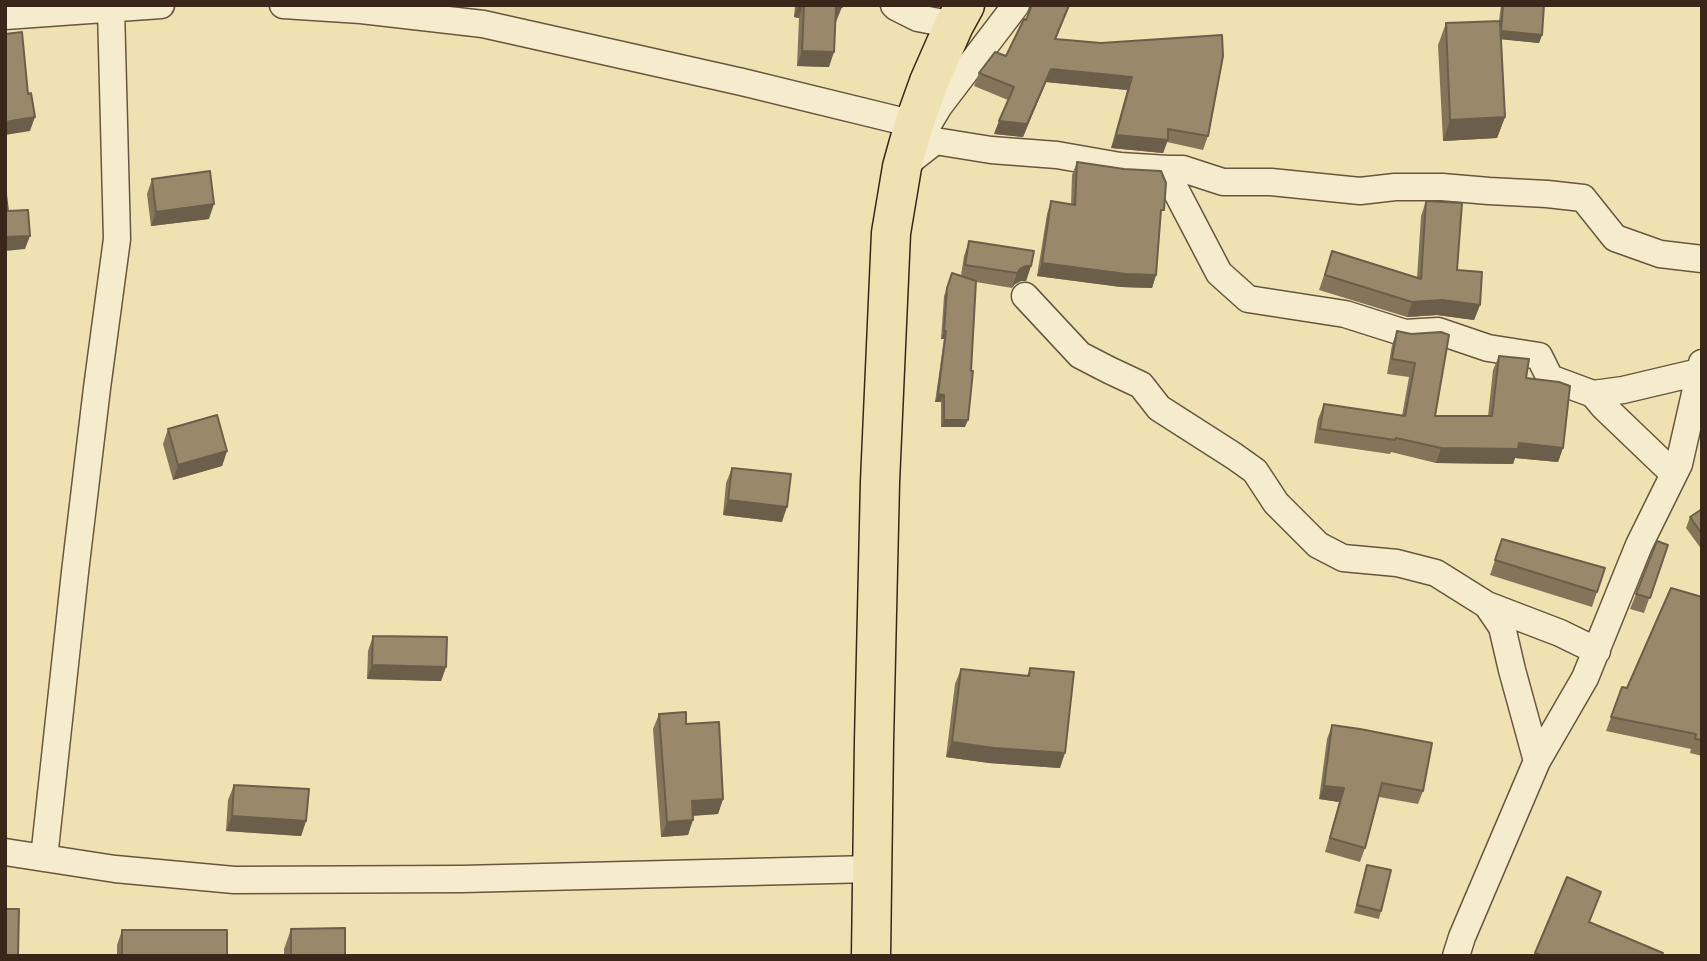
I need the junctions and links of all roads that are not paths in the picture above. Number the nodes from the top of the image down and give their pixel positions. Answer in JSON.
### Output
{"nodes":[{"id":1,"x":161,"y":5,"type":"edge"},
{"id":2,"x":284,"y":5,"type":"edge"},
{"id":3,"x":894,"y":5,"type":"edge"},
{"id":4,"x":1016,"y":5,"type":"edge"},
{"id":5,"x":111,"y":9,"type":"junction"},
{"id":6,"x":959,"y":15,"type":"edge"},
{"id":7,"x":5,"y":16,"type":"edge"},
{"id":8,"x":914,"y":124,"type":"junction"},
{"id":9,"x":902,"y":167,"type":"junction"},
{"id":10,"x":1168,"y":169,"type":"junction"},
{"id":11,"x":1702,"y":259,"type":"edge"},
{"id":12,"x":1025,"y":296,"type":"dead end"},
{"id":13,"x":1700,"y":367,"type":"edge"},
{"id":14,"x":1593,"y":394,"type":"junction"},
{"id":15,"x":1674,"y":474,"type":"junction"},
{"id":16,"x":1487,"y":605,"type":"junction"},
{"id":17,"x":1597,"y":650,"type":"junction"},
{"id":18,"x":1537,"y":761,"type":"junction"},
{"id":19,"x":5,"y":852,"type":"edge"},
{"id":20,"x":44,"y":858,"type":"junction"},
{"id":21,"x":872,"y":869,"type":"junction"},
{"id":22,"x":871,"y":956,"type":"edge"},
{"id":23,"x":1456,"y":956,"type":"edge"}],
"edges":[{"from":1,"to":5,"type":"street"},
{"from":2,"to":8,"type":"street"},
{"from":3,"to":6,"type":"street"},
{"from":4,"to":9,"type":"street"},
{"from":5,"to":7,"type":"street"},
{"from":5,"to":20,"type":"street"},
{"from":6,"to":8,"type":"main road"},
{"from":8,"to":9,"type":"main road"},
{"from":9,"to":10,"type":"street"},
{"from":9,"to":21,"type":"main road"},
{"from":10,"to":11,"type":"street"},
{"from":10,"to":14,"type":"street"},
{"from":12,"to":16,"type":"street"},
{"from":13,"to":14,"type":"street"},
{"from":13,"to":15,"type":"street"},
{"from":14,"to":15,"type":"street"},
{"from":15,"to":17,"type":"street"},
{"from":16,"to":17,"type":"street"},
{"from":16,"to":18,"type":"street"},
{"from":17,"to":18,"type":"street"},
{"from":18,"to":23,"type":"street"},
{"from":19,"to":20,"type":"street"},
{"from":20,"to":21,"type":"street"},
{"from":21,"to":22,"type":"main road"}]}
